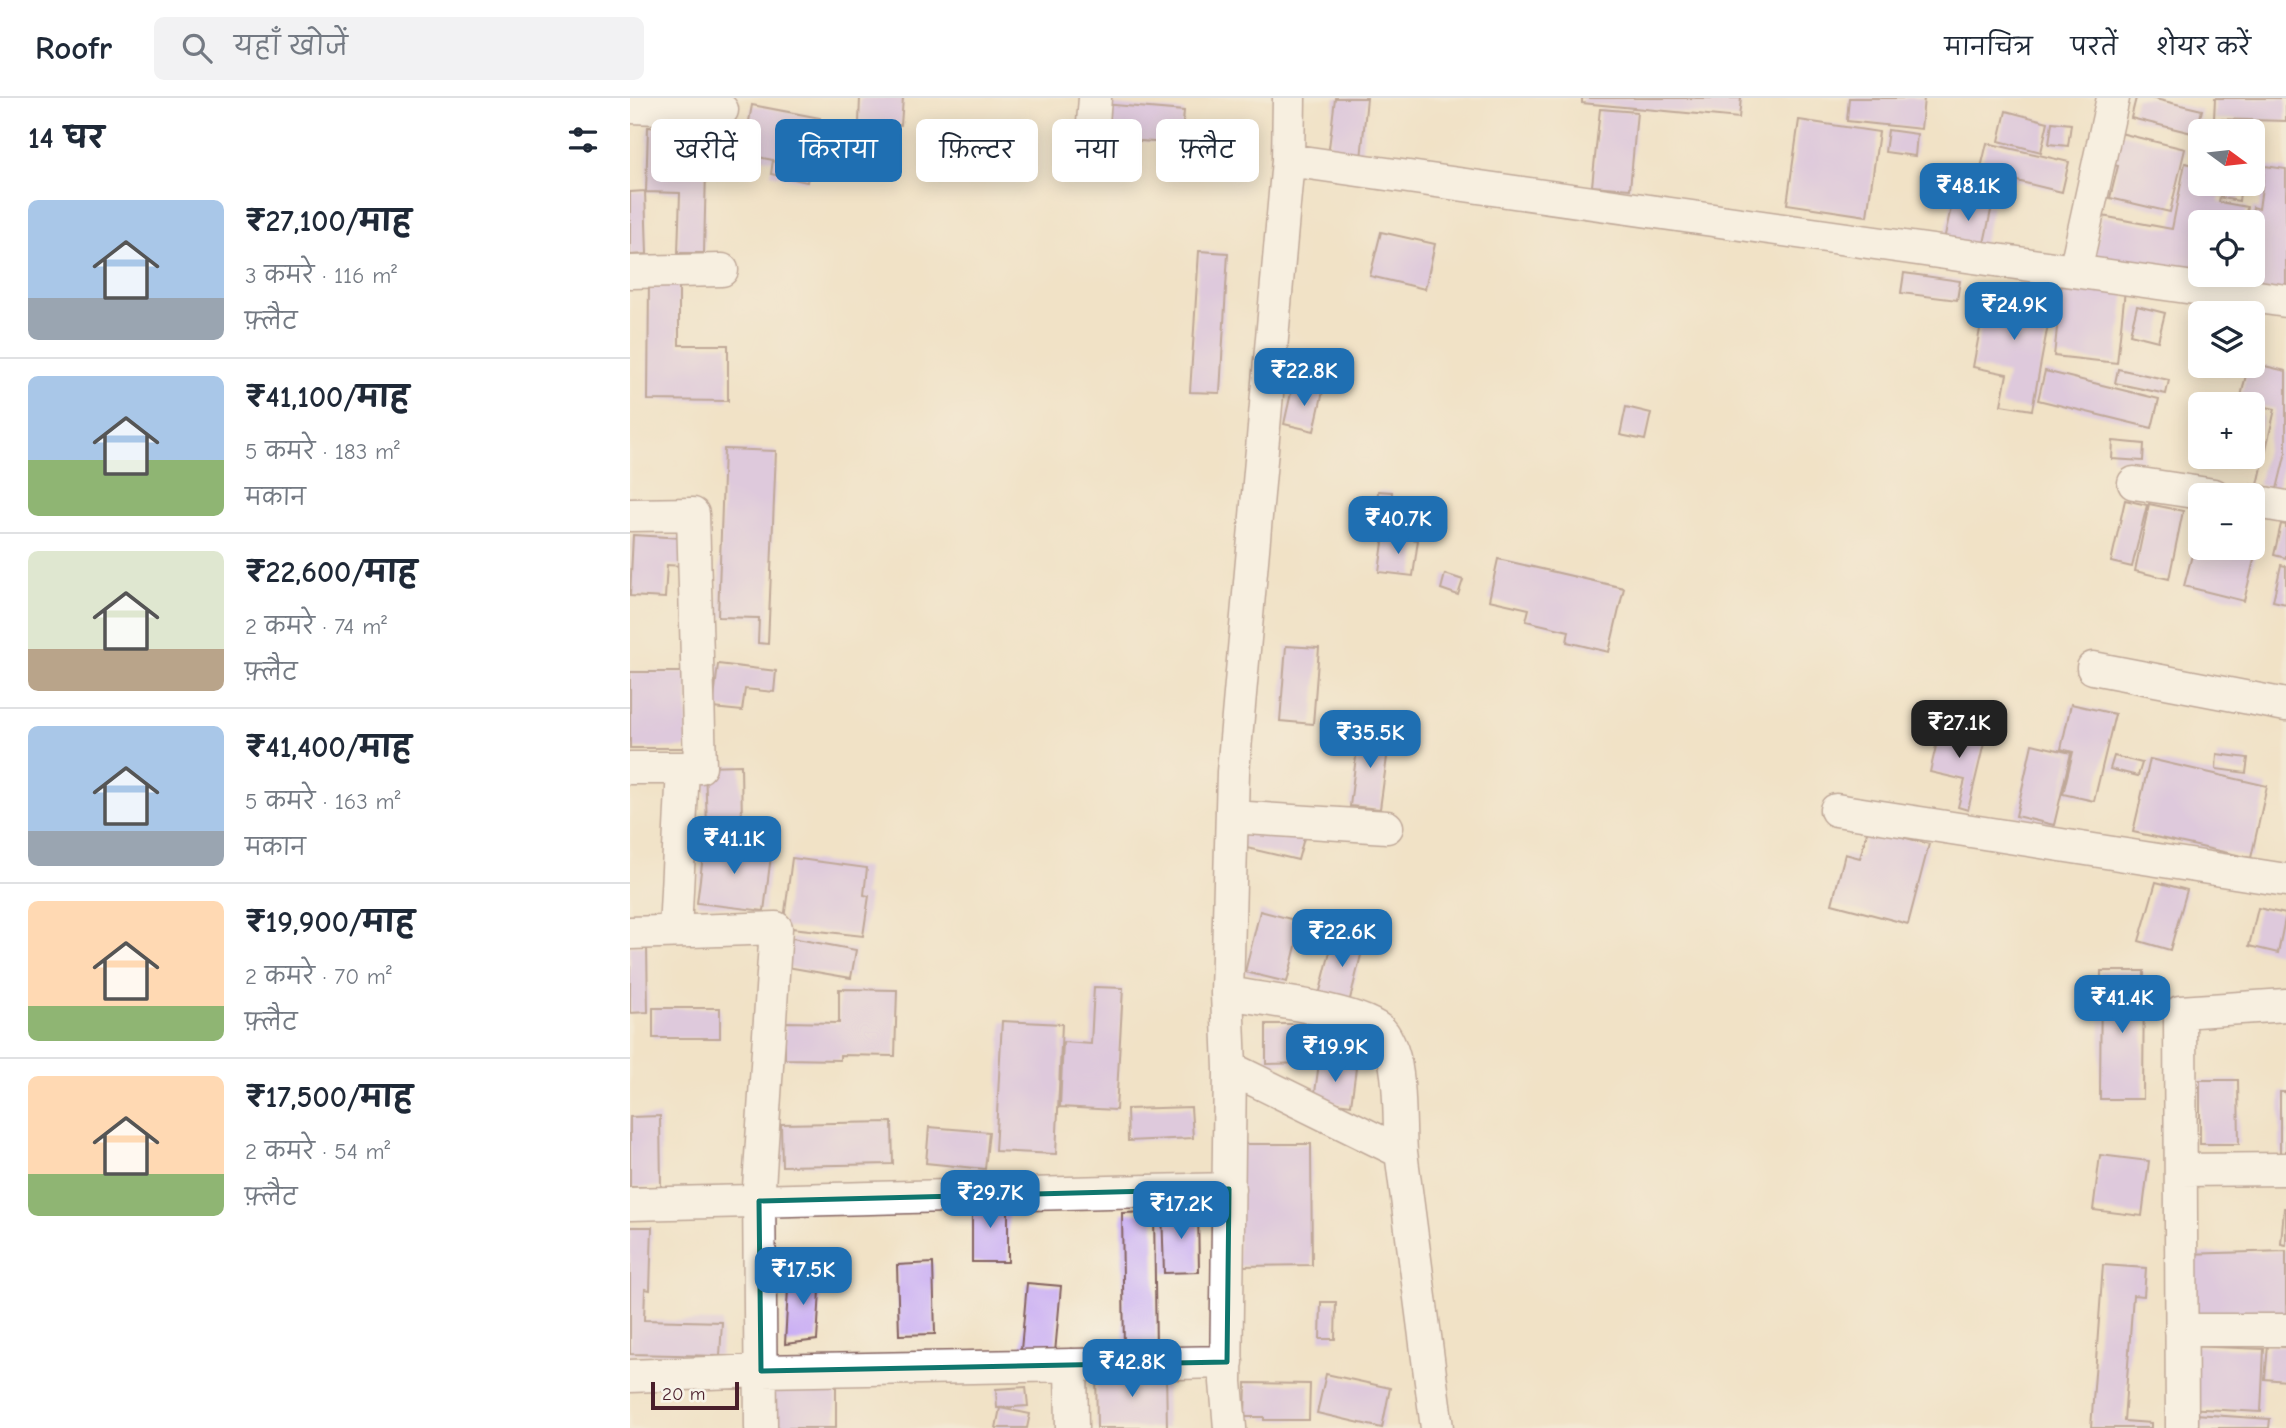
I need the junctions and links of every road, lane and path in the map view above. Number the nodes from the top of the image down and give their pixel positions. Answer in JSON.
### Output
{"nodes":[{"id":1,"x":1289,"y":98,"type":"edge"},
{"id":2,"x":2113,"y":98,"type":"edge"},
{"id":3,"x":630,"y":107,"type":"edge"},
{"id":4,"x":722,"y":110,"type":"dead end"},
{"id":5,"x":1288,"y":160,"type":"junction"},
{"id":6,"x":722,"y":270,"type":"dead end"},
{"id":7,"x":2076,"y":271,"type":"junction"},
{"id":8,"x":630,"y":272,"type":"edge"},
{"id":9,"x":2286,"y":301,"type":"edge"},
{"id":10,"x":2134,"y":483,"type":"dead end"},
{"id":11,"x":2188,"y":491,"type":"edge"},
{"id":12,"x":2265,"y":503,"type":"edge"},
{"id":13,"x":2286,"y":506,"type":"edge"},
{"id":14,"x":630,"y":515,"type":"edge"},
{"id":15,"x":2093,"y":668,"type":"dead end"},
{"id":16,"x":2286,"y":705,"type":"edge"},
{"id":17,"x":630,"y":768,"type":"edge"},
{"id":18,"x":683,"y":768,"type":"junction"},
{"id":19,"x":1836,"y":810,"type":"dead end"},
{"id":20,"x":1232,"y":817,"type":"junction"},
{"id":21,"x":1387,"y":827,"type":"dead end"},
{"id":22,"x":2286,"y":880,"type":"edge"},
{"id":23,"x":676,"y":931,"type":"junction"},
{"id":24,"x":630,"y":933,"type":"edge"},
{"id":25,"x":1227,"y":993,"type":"junction"},
{"id":26,"x":2286,"y":1005,"type":"edge"},
{"id":27,"x":1230,"y":1068,"type":"junction"},
{"id":28,"x":1401,"y":1153,"type":"junction"},
{"id":29,"x":2286,"y":1169,"type":"edge"},
{"id":30,"x":2181,"y":1170,"type":"junction"},
{"id":31,"x":1229,"y":1189,"type":"junction"},
{"id":32,"x":759,"y":1201,"type":"junction"},
{"id":33,"x":630,"y":1204,"type":"edge"},
{"id":34,"x":2181,"y":1330,"type":"junction"},
{"id":35,"x":2286,"y":1330,"type":"edge"},
{"id":36,"x":1227,"y":1362,"type":"junction"},
{"id":37,"x":1071,"y":1365,"type":"junction"},
{"id":38,"x":761,"y":1371,"type":"junction"},
{"id":39,"x":630,"y":1376,"type":"edge"},
{"id":40,"x":761,"y":1428,"type":"edge"},
{"id":41,"x":1072,"y":1428,"type":"edge"},
{"id":42,"x":1230,"y":1428,"type":"edge"},
{"id":43,"x":1437,"y":1428,"type":"edge"},
{"id":44,"x":2182,"y":1428,"type":"edge"}],
"edges":[{"from":1,"to":5,"type":"street"},
{"from":2,"to":7,"type":"street"},
{"from":3,"to":4,"type":"street"},
{"from":5,"to":7,"type":"street"},
{"from":5,"to":20,"type":"street"},
{"from":6,"to":8,"type":"street"},
{"from":7,"to":9,"type":"street"},
{"from":10,"to":11,"type":"street"},
{"from":12,"to":13,"type":"street"},
{"from":14,"to":18,"type":"street"},
{"from":15,"to":16,"type":"street"},
{"from":17,"to":18,"type":"street"},
{"from":18,"to":23,"type":"street"},
{"from":19,"to":22,"type":"street"},
{"from":20,"to":21,"type":"street"},
{"from":20,"to":25,"type":"street"},
{"from":23,"to":24,"type":"street"},
{"from":23,"to":32,"type":"street"},
{"from":25,"to":27,"type":"street"},
{"from":25,"to":28,"type":"street"},
{"from":26,"to":30,"type":"street"},
{"from":27,"to":28,"type":"street"},
{"from":27,"to":31,"type":"street"},
{"from":28,"to":43,"type":"street"},
{"from":29,"to":30,"type":"street"},
{"from":30,"to":34,"type":"street"},
{"from":31,"to":32,"type":"street"},
{"from":31,"to":36,"type":"street"},
{"from":32,"to":33,"type":"street"},
{"from":32,"to":38,"type":"street"},
{"from":34,"to":35,"type":"street"},
{"from":34,"to":44,"type":"street"},
{"from":36,"to":37,"type":"street"},
{"from":36,"to":42,"type":"street"},
{"from":37,"to":38,"type":"street"},
{"from":37,"to":41,"type":"street"},
{"from":38,"to":39,"type":"street"},
{"from":38,"to":40,"type":"street"}]}
